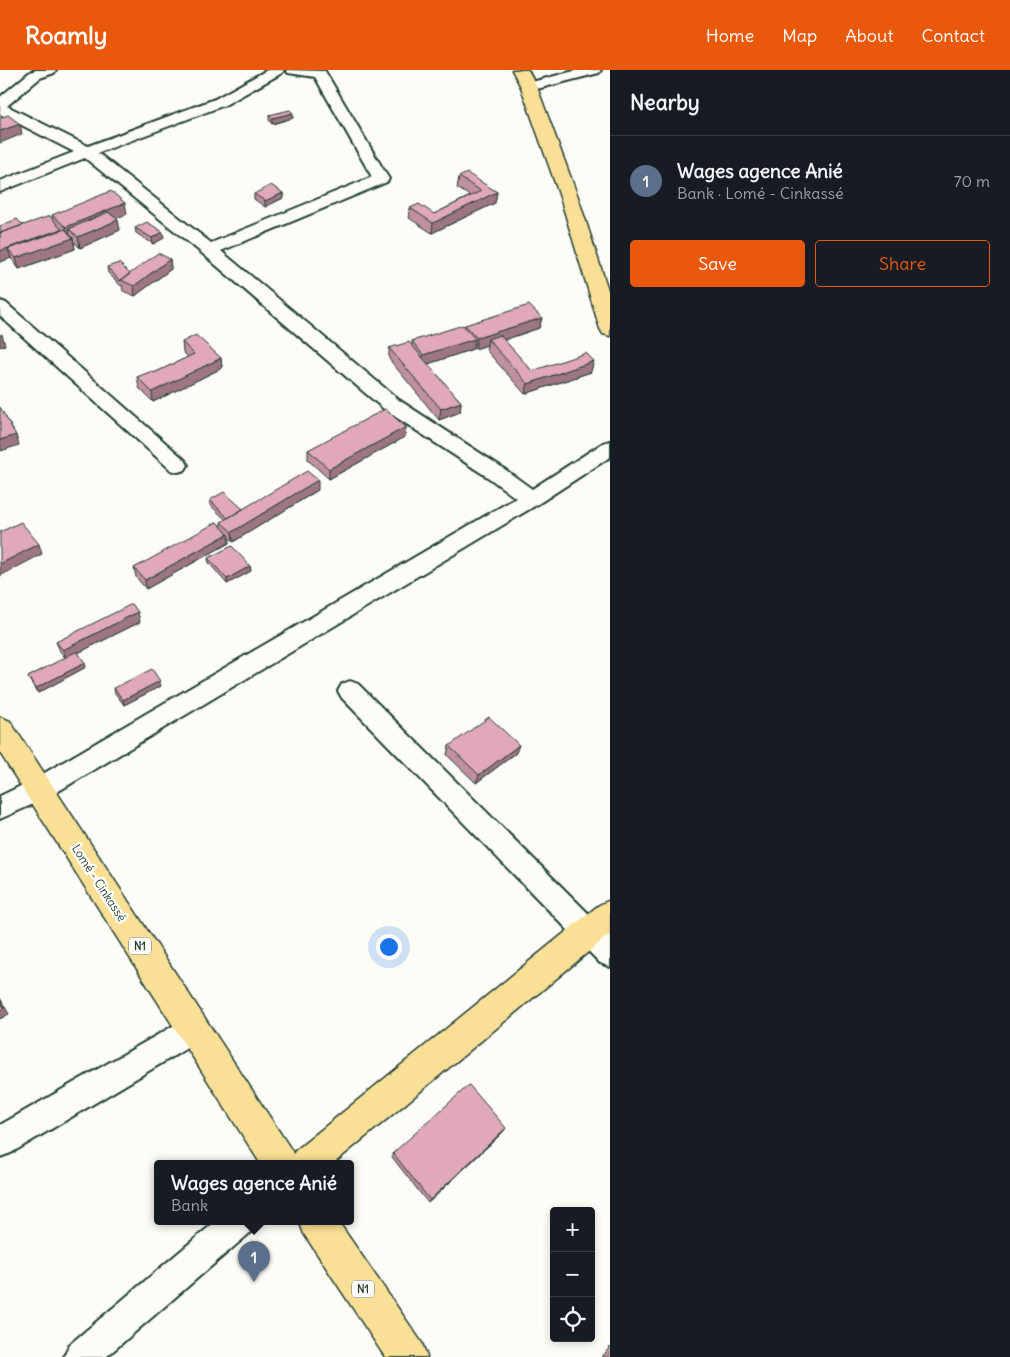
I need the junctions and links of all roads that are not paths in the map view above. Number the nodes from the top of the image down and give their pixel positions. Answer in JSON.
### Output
{"nodes":[{"id":1,"x":49,"y":70,"type":"edge"},
{"id":2,"x":277,"y":70,"type":"edge"},
{"id":3,"x":293,"y":70,"type":"edge"},
{"id":4,"x":520,"y":70,"type":"edge"},
{"id":5,"x":594,"y":70,"type":"edge"},
{"id":6,"x":529,"y":87,"type":"junction"},
{"id":7,"x":0,"y":104,"type":"edge"},
{"id":8,"x":0,"y":108,"type":"edge"},
{"id":9,"x":87,"y":152,"type":"junction"},
{"id":10,"x":0,"y":187,"type":"edge"},
{"id":11,"x":209,"y":250,"type":"junction"},
{"id":12,"x":0,"y":307,"type":"edge"},
{"id":13,"x":610,"y":329,"type":"edge"},
{"id":14,"x":610,"y":448,"type":"edge"},
{"id":15,"x":178,"y":464,"type":"dead end"},
{"id":16,"x":531,"y":499,"type":"junction"},
{"id":17,"x":350,"y":691,"type":"dead end"},
{"id":18,"x":0,"y":729,"type":"edge"},
{"id":19,"x":38,"y":790,"type":"junction"},
{"id":20,"x":0,"y":808,"type":"edge"},
{"id":21,"x":603,"y":934,"type":"edge"},
{"id":22,"x":194,"y":1028,"type":"junction"},
{"id":23,"x":0,"y":1142,"type":"edge"},
{"id":24,"x":278,"y":1160,"type":"edge"},
{"id":25,"x":312,"y":1160,"type":"edge"},
{"id":26,"x":235,"y":1225,"type":"edge"},
{"id":27,"x":320,"y":1225,"type":"edge"},
{"id":28,"x":81,"y":1357,"type":"edge"},
{"id":29,"x":408,"y":1357,"type":"edge"}],
"edges":[{"from":1,"to":7,"type":"street"},
{"from":2,"to":9,"type":"street"},
{"from":3,"to":11,"type":"street"},
{"from":4,"to":6,"type":"main road"},
{"from":5,"to":6,"type":"street"},
{"from":6,"to":13,"type":"main road"},
{"from":8,"to":9,"type":"street"},
{"from":9,"to":10,"type":"street"},
{"from":9,"to":11,"type":"street"},
{"from":11,"to":16,"type":"street"},
{"from":12,"to":15,"type":"street"},
{"from":14,"to":16,"type":"street"},
{"from":16,"to":19,"type":"street"},
{"from":17,"to":21,"type":"street"},
{"from":18,"to":19,"type":"main road","name":"Lomé - Cinkassé","number":"N1"},
{"from":19,"to":20,"type":"street"},
{"from":19,"to":22,"type":"main road","name":"Lomé - Cinkassé","number":"N1"},
{"from":21,"to":25,"type":"main road"},
{"from":22,"to":23,"type":"street"},
{"from":22,"to":24,"type":"main road","name":"Lomé - Cinkassé","number":"N1"},
{"from":26,"to":28,"type":"street"},
{"from":27,"to":29,"type":"main road","number":"N1"}]}
